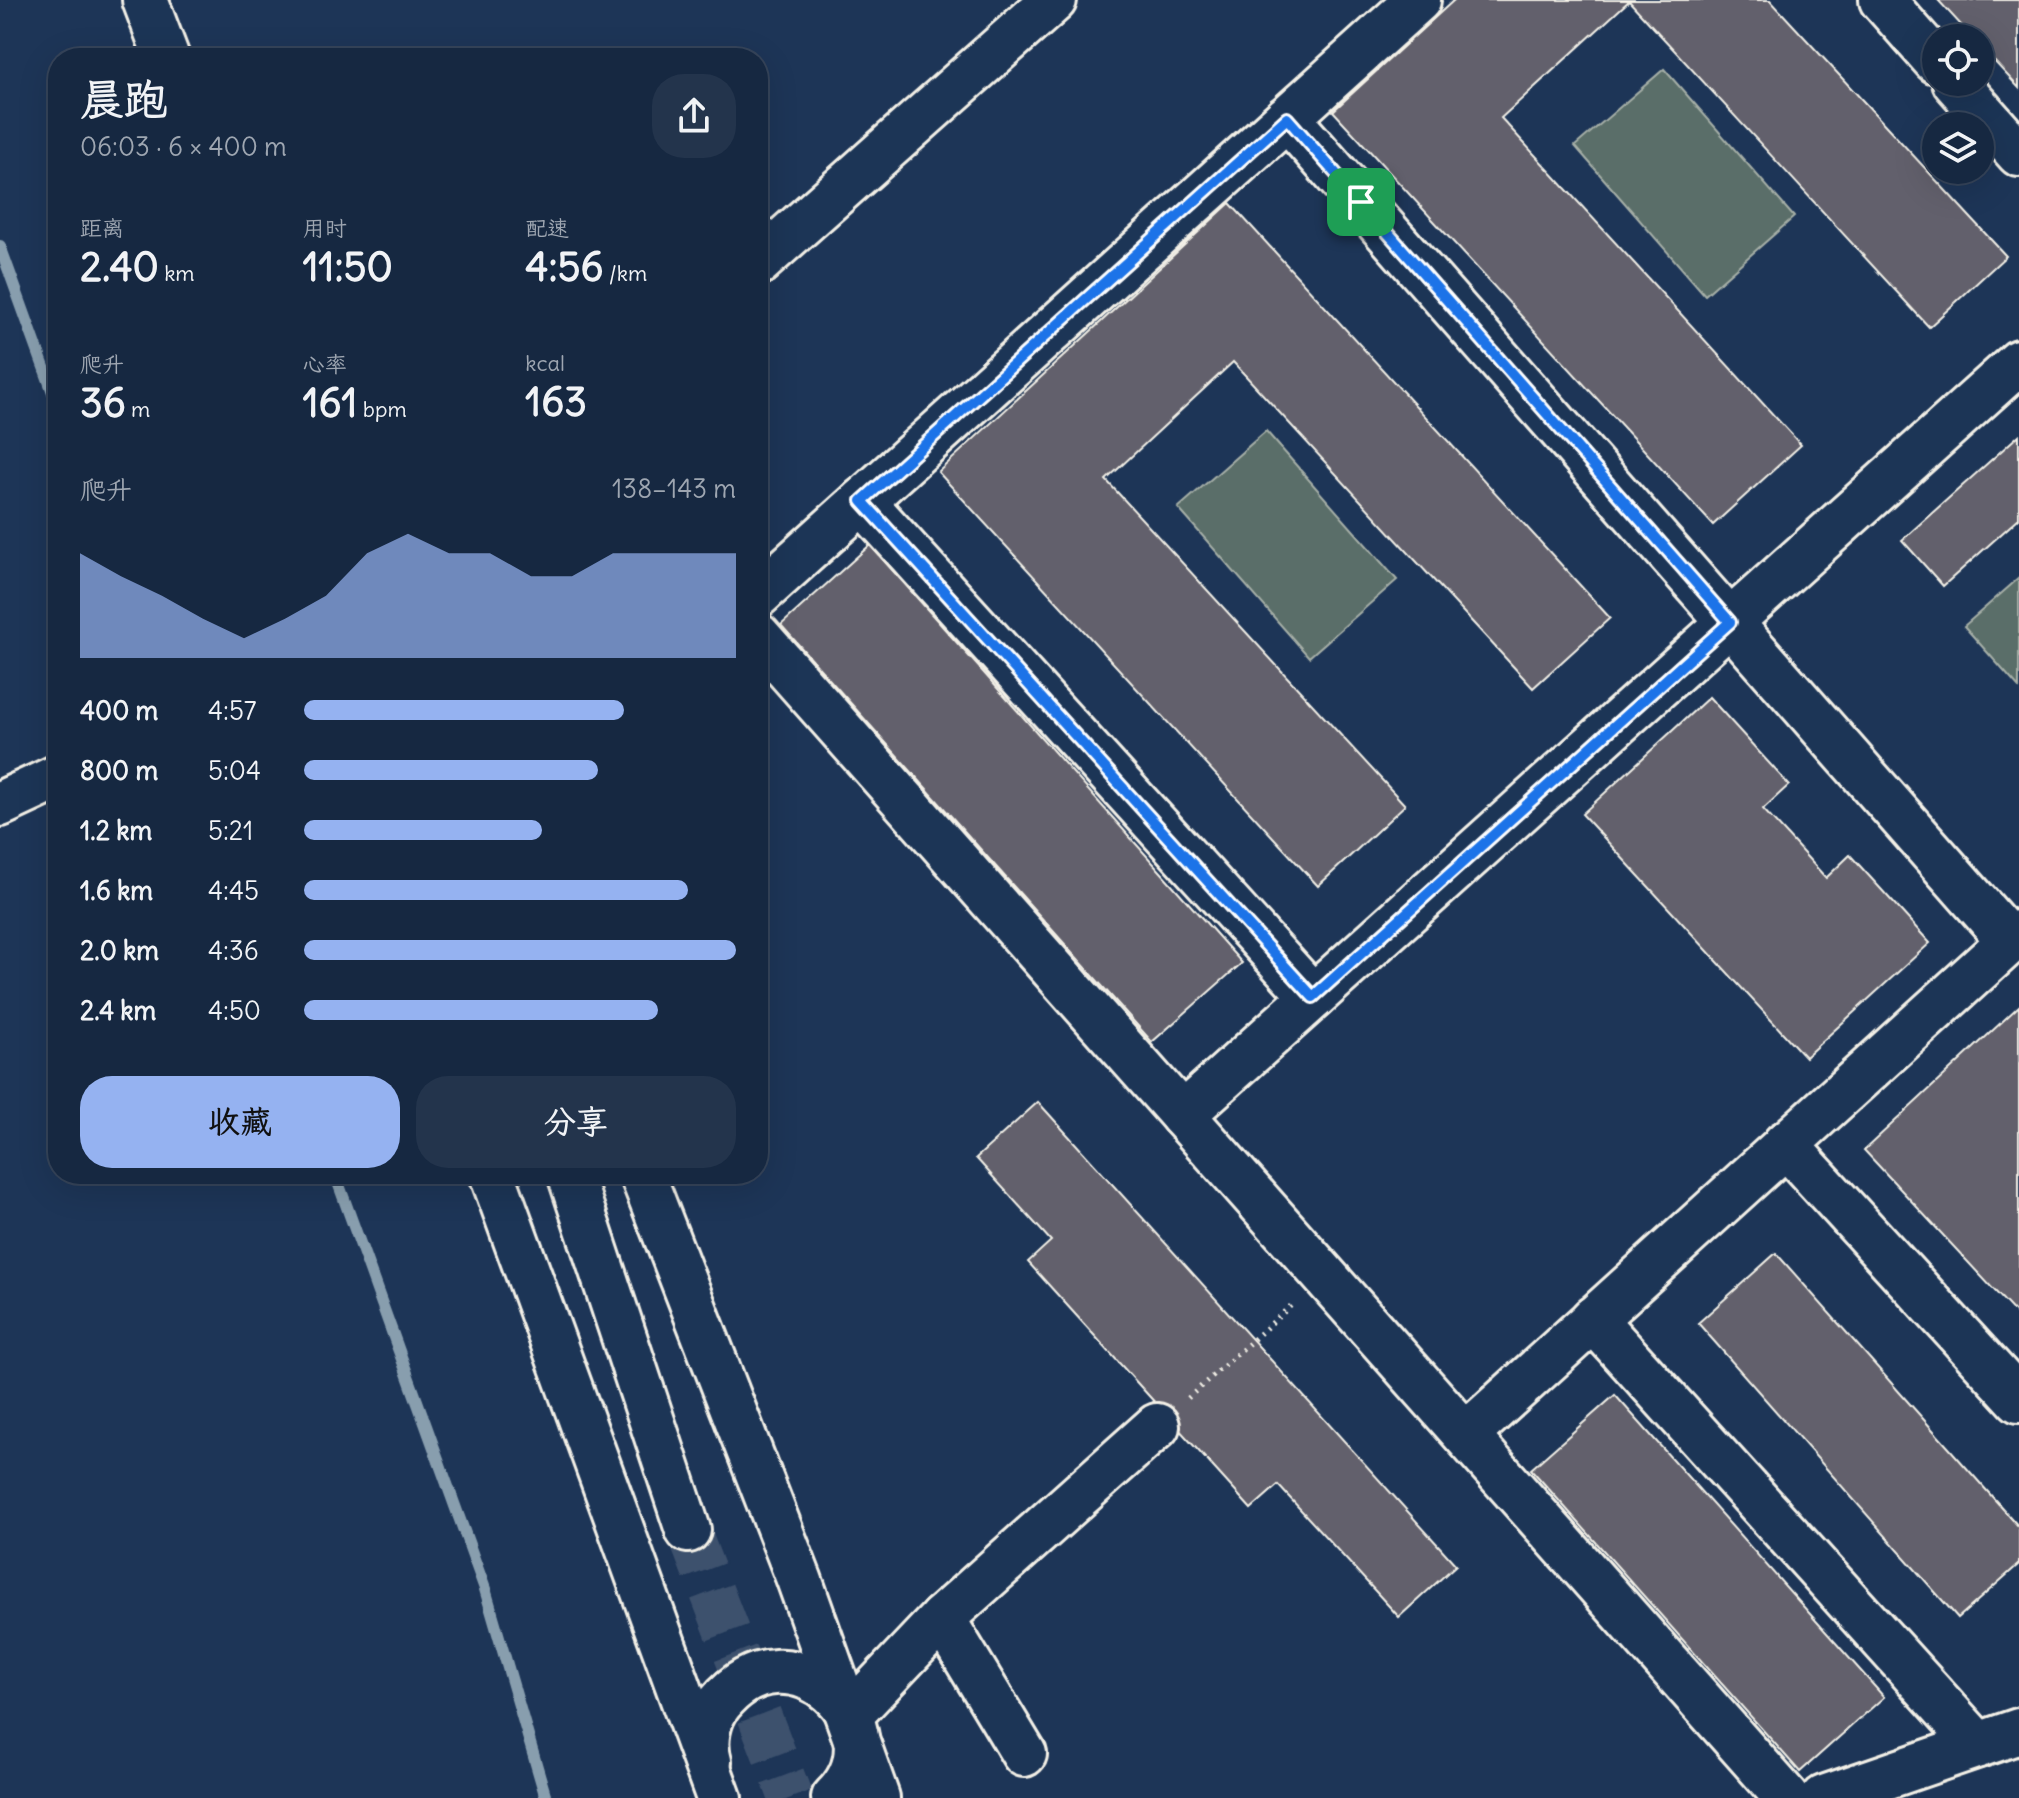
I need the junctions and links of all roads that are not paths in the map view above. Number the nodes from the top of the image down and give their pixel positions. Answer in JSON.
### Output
{"nodes":[{"id":1,"x":145,"y":0,"type":"edge"},
{"id":2,"x":1054,"y":0,"type":"edge"},
{"id":3,"x":1418,"y":0,"type":"edge"},
{"id":4,"x":1882,"y":0,"type":"edge"},
{"id":5,"x":1922,"y":45,"type":"edge"},
{"id":6,"x":163,"y":48,"type":"edge"},
{"id":7,"x":1967,"y":96,"type":"edge"},
{"id":8,"x":1287,"y":118,"type":"junction"},
{"id":9,"x":2019,"y":154,"type":"edge"},
{"id":10,"x":768,"y":254,"type":"edge"},
{"id":11,"x":2019,"y":362,"type":"edge"},
{"id":12,"x":862,"y":501,"type":"junction"},
{"id":13,"x":768,"y":586,"type":"edge"},
{"id":14,"x":1730,"y":622,"type":"junction"},
{"id":15,"x":768,"y":647,"type":"edge"},
{"id":16,"x":48,"y":782,"type":"edge"},
{"id":17,"x":0,"y":804,"type":"edge"},
{"id":18,"x":2015,"y":937,"type":"edge"},
{"id":19,"x":1313,"y":997,"type":"junction"},
{"id":20,"x":1182,"y":1115,"type":"junction"},
{"id":21,"x":1785,"y":1144,"type":"junction"},
{"id":22,"x":496,"y":1184,"type":"edge"},
{"id":23,"x":573,"y":1184,"type":"edge"},
{"id":24,"x":646,"y":1184,"type":"edge"},
{"id":25,"x":1593,"y":1319,"type":"junction"},
{"id":26,"x":2019,"y":1400,"type":"edge"},
{"id":27,"x":1157,"y":1426,"type":"road end"},
{"id":28,"x":1466,"y":1435,"type":"junction"},
{"id":29,"x":688,"y":1530,"type":"tunnel mouth"},
{"id":30,"x":942,"y":1618,"type":"junction"},
{"id":31,"x":850,"y":1715,"type":"junction"},
{"id":32,"x":2019,"y":1731,"type":"edge"},
{"id":33,"x":1978,"y":1745,"type":"junction"},
{"id":34,"x":1024,"y":1754,"type":"dead end"},
{"id":35,"x":720,"y":1791,"type":"edge"},
{"id":36,"x":834,"y":1798,"type":"edge"},
{"id":37,"x":877,"y":1798,"type":"edge"},
{"id":38,"x":1787,"y":1798,"type":"edge"},
{"id":39,"x":1824,"y":1798,"type":"edge"}],
"edges":[{"from":1,"to":6,"type":"street"},
{"from":2,"to":10,"type":"street"},
{"from":3,"to":8,"type":"street"},
{"from":4,"to":5,"type":"street"},
{"from":7,"to":9,"type":"street"},
{"from":8,"to":12,"type":"street"},
{"from":8,"to":14,"type":"street"},
{"from":11,"to":14,"type":"street"},
{"from":12,"to":13,"type":"street"},
{"from":12,"to":19,"type":"street"},
{"from":14,"to":18,"type":"street"},
{"from":14,"to":19,"type":"street"},
{"from":15,"to":20,"type":"street"},
{"from":16,"to":17,"type":"street"},
{"from":18,"to":21,"type":"street"},
{"from":19,"to":20,"type":"street"},
{"from":20,"to":28,"type":"street"},
{"from":21,"to":25,"type":"street"},
{"from":21,"to":26,"type":"street"},
{"from":22,"to":35,"type":"street"},
{"from":23,"to":29,"type":"street"},
{"from":24,"to":31,"type":"street"},
{"from":25,"to":28,"type":"street"},
{"from":25,"to":33,"type":"street"},
{"from":27,"to":30,"type":"street"},
{"from":28,"to":38,"type":"street"},
{"from":30,"to":31,"type":"street"},
{"from":30,"to":34,"type":"street"},
{"from":31,"to":35,"type":"street"},
{"from":31,"to":36,"type":"street"},
{"from":31,"to":37,"type":"street"},
{"from":32,"to":33,"type":"street"},
{"from":33,"to":39,"type":"street"}]}
